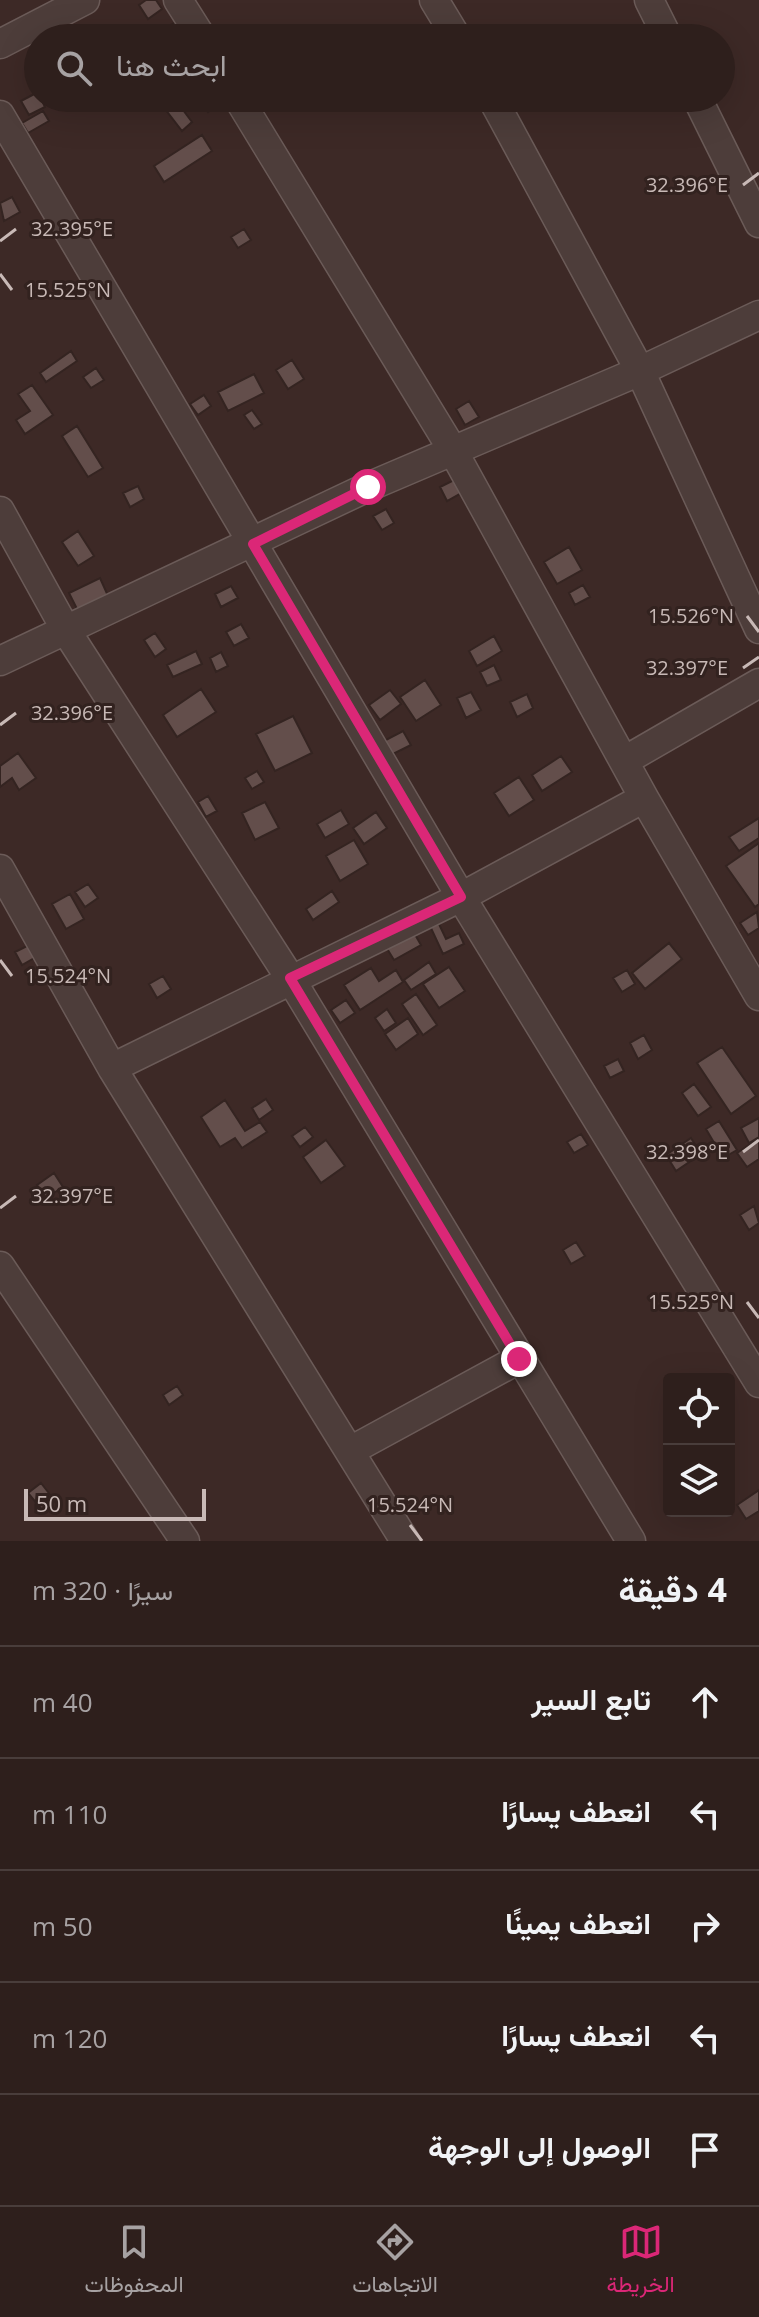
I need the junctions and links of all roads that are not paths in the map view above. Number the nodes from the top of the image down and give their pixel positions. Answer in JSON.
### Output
{"nodes":[{"id":1,"x":85,"y":0,"type":"edge"},
{"id":2,"x":178,"y":0,"type":"edge"},
{"id":3,"x":434,"y":0,"type":"edge"},
{"id":4,"x":649,"y":0,"type":"edge"},
{"id":5,"x":39,"y":24,"type":"edge"},
{"id":6,"x":193,"y":24,"type":"edge"},
{"id":7,"x":449,"y":24,"type":"edge"},
{"id":8,"x":661,"y":24,"type":"edge"},
{"id":9,"x":24,"y":32,"type":"edge"},
{"id":10,"x":0,"y":44,"type":"edge"},
{"id":11,"x":247,"y":112,"type":"edge"},
{"id":12,"x":500,"y":112,"type":"edge"},
{"id":13,"x":704,"y":112,"type":"edge"},
{"id":14,"x":0,"y":115,"type":"edge"},
{"id":15,"x":759,"y":223,"type":"edge"},
{"id":16,"x":759,"y":315,"type":"edge"},
{"id":17,"x":640,"y":371,"type":"junction"},
{"id":18,"x":452,"y":449,"type":"junction"},
{"id":19,"x":0,"y":511,"type":"edge"},
{"id":20,"x":253,"y":544,"type":"junction"},
{"id":21,"x":759,"y":629,"type":"edge"},
{"id":22,"x":67,"y":632,"type":"junction"},
{"id":23,"x":0,"y":661,"type":"edge"},
{"id":24,"x":759,"y":683,"type":"edge"},
{"id":25,"x":624,"y":761,"type":"junction"},
{"id":26,"x":644,"y":798,"type":"junction"},
{"id":27,"x":0,"y":869,"type":"edge"},
{"id":28,"x":461,"y":897,"type":"junction"},
{"id":29,"x":290,"y":978,"type":"junction"},
{"id":30,"x":759,"y":996,"type":"edge"},
{"id":31,"x":112,"y":1068,"type":"junction"},
{"id":32,"x":0,"y":1266,"type":"edge"},
{"id":33,"x":519,"y":1359,"type":"junction"},
{"id":34,"x":759,"y":1383,"type":"edge"},
{"id":35,"x":350,"y":1451,"type":"junction"},
{"id":36,"x":185,"y":1541,"type":"edge"},
{"id":37,"x":405,"y":1541,"type":"edge"},
{"id":38,"x":631,"y":1541,"type":"edge"}],
"edges":[{"from":1,"to":5,"type":"street"},
{"from":2,"to":6,"type":"street"},
{"from":3,"to":7,"type":"street"},
{"from":4,"to":8,"type":"street"},
{"from":9,"to":10,"type":"street"},
{"from":11,"to":18,"type":"street"},
{"from":12,"to":17,"type":"street"},
{"from":13,"to":15,"type":"street"},
{"from":14,"to":20,"type":"street"},
{"from":16,"to":17,"type":"street"},
{"from":17,"to":18,"type":"street"},
{"from":17,"to":21,"type":"street"},
{"from":18,"to":20,"type":"street"},
{"from":18,"to":25,"type":"street"},
{"from":19,"to":22,"type":"street"},
{"from":20,"to":22,"type":"street"},
{"from":20,"to":28,"type":"street"},
{"from":22,"to":23,"type":"street"},
{"from":22,"to":29,"type":"street"},
{"from":24,"to":25,"type":"street"},
{"from":25,"to":26,"type":"street"},
{"from":26,"to":28,"type":"street"},
{"from":26,"to":30,"type":"street"},
{"from":27,"to":31,"type":"street"},
{"from":28,"to":29,"type":"street"},
{"from":28,"to":34,"type":"street"},
{"from":29,"to":31,"type":"street"},
{"from":29,"to":33,"type":"street"},
{"from":31,"to":35,"type":"street"},
{"from":32,"to":36,"type":"street"},
{"from":33,"to":35,"type":"street"},
{"from":33,"to":38,"type":"street"},
{"from":35,"to":37,"type":"street"}]}
